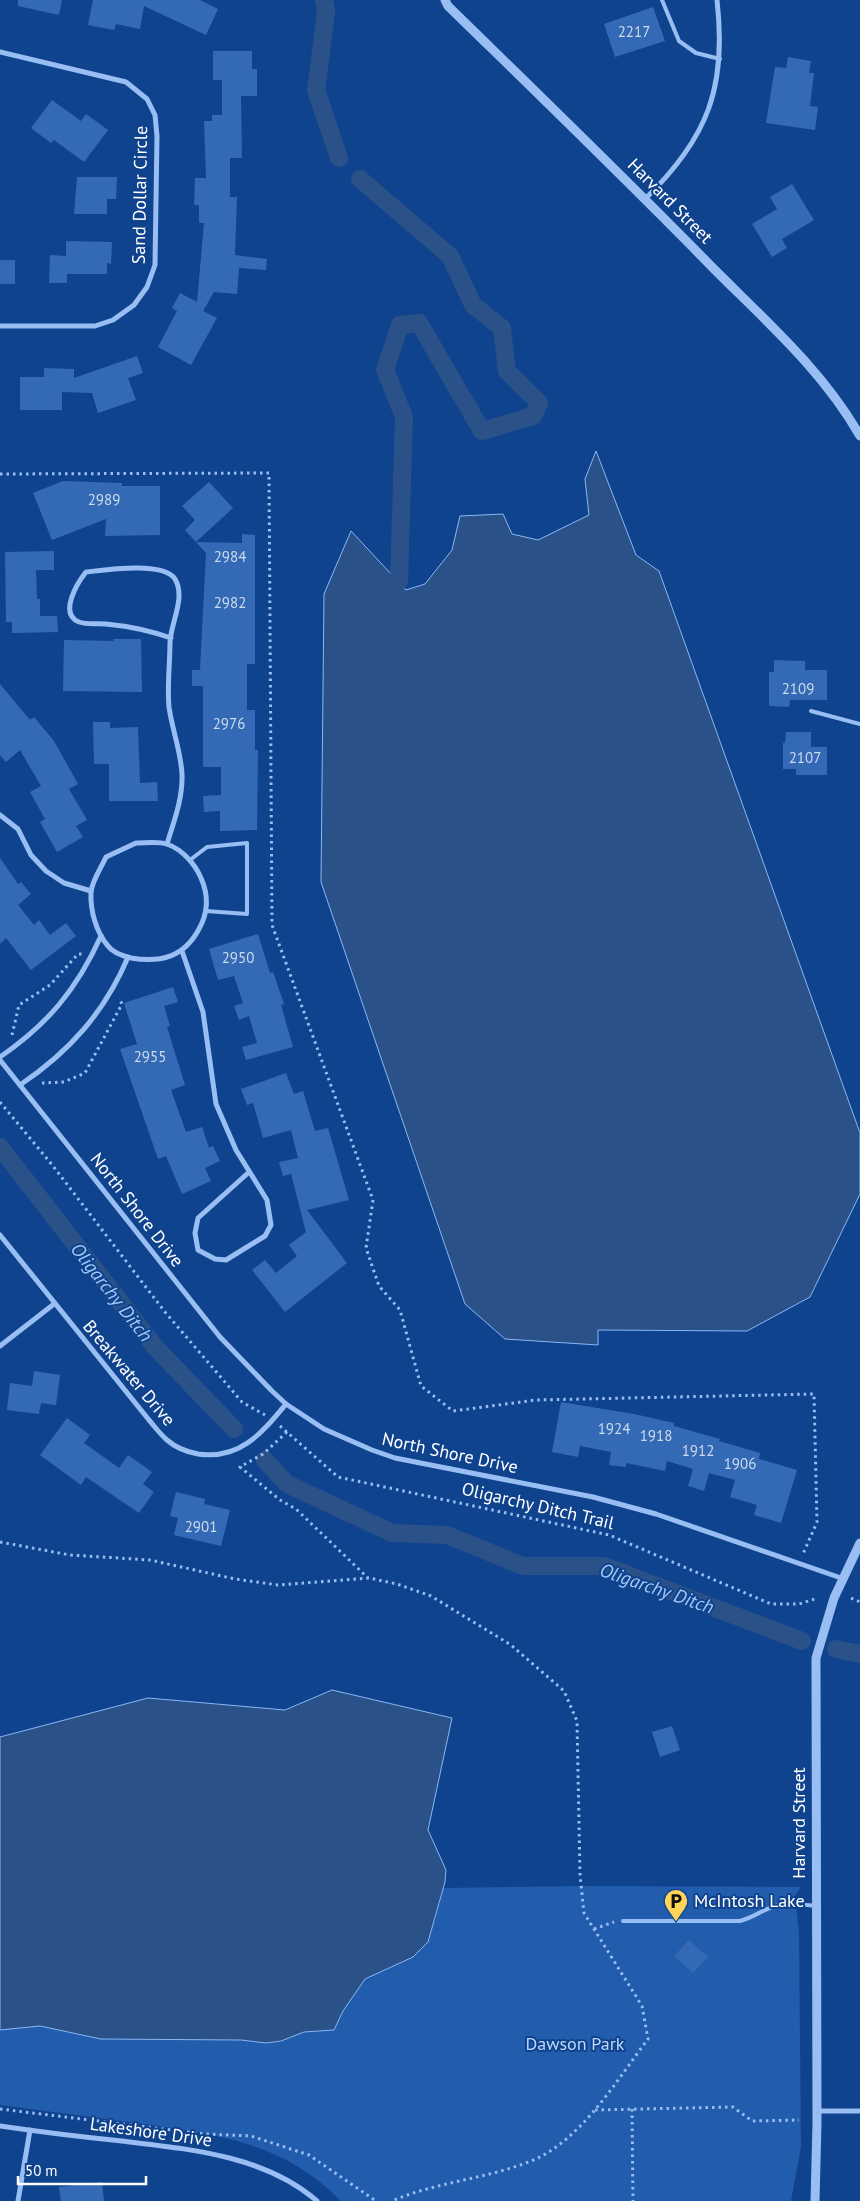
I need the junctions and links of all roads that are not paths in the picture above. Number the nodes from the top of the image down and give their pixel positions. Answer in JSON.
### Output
{"nodes":[{"id":1,"x":439,"y":0,"type":"edge"},
{"id":2,"x":662,"y":0,"type":"edge"},
{"id":3,"x":718,"y":0,"type":"edge"},
{"id":4,"x":446,"y":3,"type":"edge"},
{"id":5,"x":0,"y":52,"type":"edge"},
{"id":6,"x":720,"y":59,"type":"junction"},
{"id":7,"x":645,"y":199,"type":"junction"},
{"id":8,"x":0,"y":326,"type":"edge"},
{"id":9,"x":860,"y":436,"type":"edge"},
{"id":10,"x":170,"y":638,"type":"junction"},
{"id":11,"x":811,"y":711,"type":"dead end"},
{"id":12,"x":860,"y":724,"type":"edge"},
{"id":13,"x":0,"y":815,"type":"edge"},
{"id":14,"x":167,"y":844,"type":"junction"},
{"id":15,"x":190,"y":860,"type":"junction"},
{"id":16,"x":91,"y":892,"type":"junction"},
{"id":17,"x":206,"y":911,"type":"junction"},
{"id":18,"x":102,"y":936,"type":"junction"},
{"id":19,"x":182,"y":951,"type":"junction"},
{"id":20,"x":128,"y":957,"type":"junction"},
{"id":21,"x":0,"y":1058,"type":"edge"},
{"id":22,"x":20,"y":1085,"type":"junction"},
{"id":23,"x":248,"y":1173,"type":"junction"},
{"id":24,"x":0,"y":1235,"type":"edge"},
{"id":25,"x":54,"y":1304,"type":"junction"},
{"id":26,"x":0,"y":1346,"type":"edge"},
{"id":27,"x":286,"y":1404,"type":"junction"},
{"id":28,"x":860,"y":1543,"type":"edge"},
{"id":29,"x":844,"y":1579,"type":"junction"},
{"id":30,"x":816,"y":1906,"type":"junction"},
{"id":31,"x":623,"y":1921,"type":"road end"},
{"id":32,"x":817,"y":2110,"type":"junction"},
{"id":33,"x":860,"y":2111,"type":"edge"},
{"id":34,"x":0,"y":2126,"type":"edge"},
{"id":35,"x":30,"y":2130,"type":"junction"},
{"id":36,"x":18,"y":2201,"type":"edge"},
{"id":37,"x":317,"y":2201,"type":"edge"},
{"id":38,"x":815,"y":2201,"type":"edge"}],
"edges":[{"from":1,"to":4,"type":"street","name":"Harvard Street"},
{"from":2,"to":6,"type":"lane"},
{"from":3,"to":6,"type":"street"},
{"from":4,"to":7,"type":"street","name":"Harvard Street"},
{"from":5,"to":8,"type":"street","name":"Sand Dollar Circle"},
{"from":6,"to":7,"type":"street"},
{"from":7,"to":9,"type":"street","name":"Harvard Street"},
{"from":10,"to":10,"type":"street"},
{"from":10,"to":14,"type":"street"},
{"from":11,"to":12,"type":"lane"},
{"from":13,"to":16,"type":"street"},
{"from":14,"to":15,"type":"street"},
{"from":14,"to":16,"type":"street"},
{"from":15,"to":17,"type":"street"},
{"from":15,"to":17,"type":"lane"},
{"from":16,"to":18,"type":"street"},
{"from":17,"to":19,"type":"street"},
{"from":18,"to":20,"type":"street"},
{"from":18,"to":21,"type":"street"},
{"from":19,"to":20,"type":"street"},
{"from":19,"to":23,"type":"street"},
{"from":20,"to":22,"type":"street"},
{"from":21,"to":22,"type":"street","name":"North Shore Drive"},
{"from":22,"to":27,"type":"street","name":"North Shore Drive"},
{"from":23,"to":23,"type":"street"},
{"from":24,"to":25,"type":"street","name":"Breakwater Drive"},
{"from":25,"to":26,"type":"street"},
{"from":25,"to":27,"type":"street","name":"Breakwater Drive"},
{"from":27,"to":29,"type":"street","name":"North Shore Drive"},
{"from":28,"to":29,"type":"street","name":"Harvard Street"},
{"from":29,"to":30,"type":"street","name":"Harvard Street"},
{"from":30,"to":31,"type":"lane"},
{"from":30,"to":32,"type":"street","name":"Harvard Street"},
{"from":32,"to":33,"type":"street"},
{"from":32,"to":38,"type":"street","name":"Harvard Street"},
{"from":34,"to":35,"type":"street","name":"Lakeshore Drive"},
{"from":35,"to":36,"type":"street"},
{"from":35,"to":37,"type":"street","name":"Lakeshore Drive"}]}
